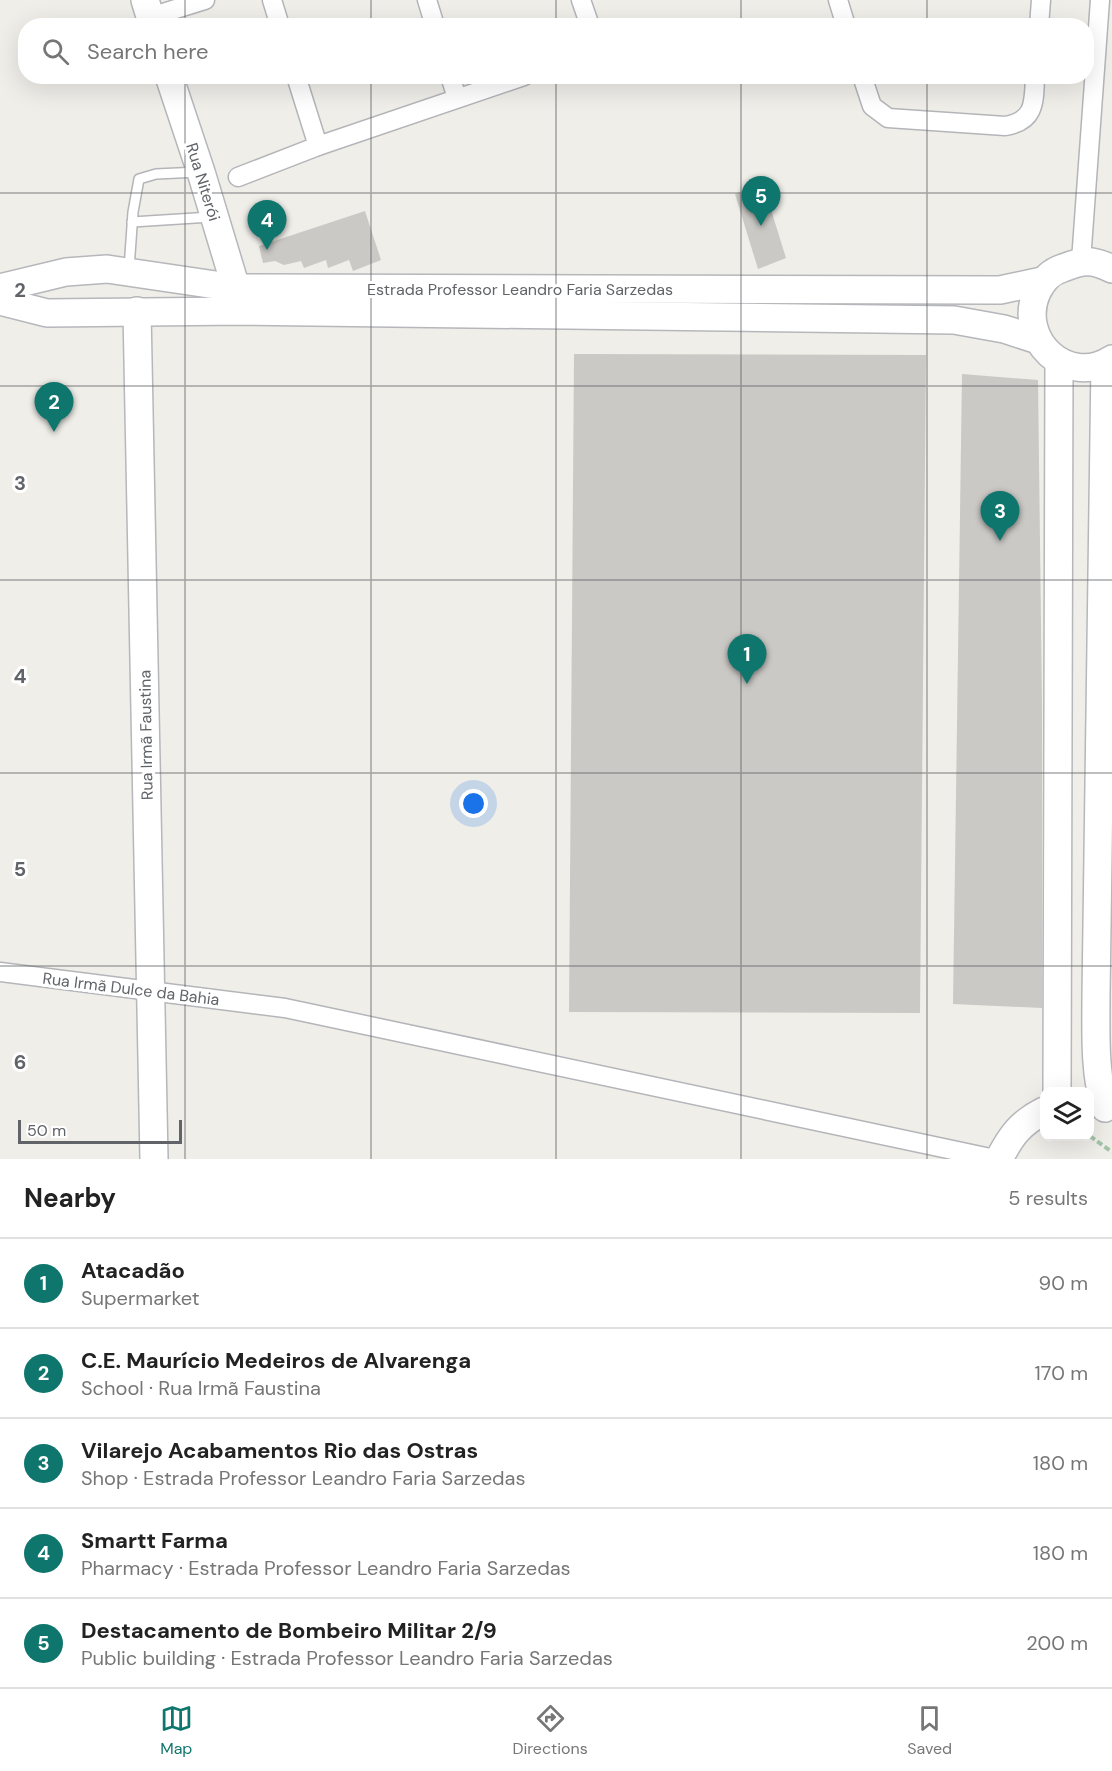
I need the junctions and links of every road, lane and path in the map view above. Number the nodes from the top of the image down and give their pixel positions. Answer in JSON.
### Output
{"nodes":[{"id":1,"x":205,"y":0,"type":"edge"},
{"id":2,"x":272,"y":0,"type":"edge"},
{"id":3,"x":427,"y":0,"type":"edge"},
{"id":4,"x":581,"y":0,"type":"edge"},
{"id":5,"x":838,"y":0,"type":"edge"},
{"id":6,"x":1041,"y":0,"type":"edge"},
{"id":7,"x":1100,"y":0,"type":"edge"},
{"id":8,"x":149,"y":14,"type":"edge"},
{"id":9,"x":278,"y":18,"type":"edge"},
{"id":10,"x":433,"y":18,"type":"edge"},
{"id":11,"x":587,"y":18,"type":"edge"},
{"id":12,"x":844,"y":18,"type":"edge"},
{"id":13,"x":1040,"y":18,"type":"edge"},
{"id":14,"x":1094,"y":82,"type":"edge"},
{"id":15,"x":172,"y":84,"type":"edge"},
{"id":16,"x":299,"y":84,"type":"edge"},
{"id":17,"x":453,"y":84,"type":"edge"},
{"id":18,"x":500,"y":84,"type":"edge"},
{"id":19,"x":865,"y":84,"type":"edge"},
{"id":20,"x":1035,"y":84,"type":"edge"},
{"id":21,"x":1094,"y":84,"type":"edge"},
{"id":22,"x":457,"y":98,"type":"junction"},
{"id":23,"x":318,"y":146,"type":"junction"},
{"id":24,"x":201,"y":172,"type":"junction"},
{"id":25,"x":238,"y":177,"type":"dead end"},
{"id":26,"x":214,"y":216,"type":"junction"},
{"id":27,"x":132,"y":222,"type":"junction"},
{"id":28,"x":1081,"y":261,"type":"junction"},
{"id":29,"x":1112,"y":269,"type":"edge"},
{"id":30,"x":118,"y":271,"type":"junction"},
{"id":31,"x":1042,"y":281,"type":"junction"},
{"id":32,"x":0,"y":288,"type":"edge"},
{"id":33,"x":236,"y":288,"type":"junction"},
{"id":34,"x":0,"y":301,"type":"edge"},
{"id":35,"x":137,"y":311,"type":"junction"},
{"id":36,"x":96,"y":312,"type":"junction"},
{"id":37,"x":1038,"y":340,"type":"junction"},
{"id":38,"x":1059,"y":361,"type":"junction"},
{"id":39,"x":1108,"y":362,"type":"edge"},
{"id":40,"x":1107,"y":596,"type":"edge"},
{"id":41,"x":1107,"y":634,"type":"edge"},
{"id":42,"x":0,"y":972,"type":"edge"},
{"id":43,"x":151,"y":992,"type":"junction"},
{"id":44,"x":1057,"y":1087,"type":"edge"},
{"id":45,"x":1102,"y":1109,"type":"edge"},
{"id":46,"x":1040,"y":1113,"type":"edge"},
{"id":47,"x":1094,"y":1139,"type":"edge"},
{"id":48,"x":1112,"y":1152,"type":"edge"},
{"id":49,"x":154,"y":1159,"type":"edge"},
{"id":50,"x":997,"y":1159,"type":"edge"}],
"edges":[{"from":1,"to":8,"type":"street"},
{"from":2,"to":9,"type":"street"},
{"from":3,"to":10,"type":"street"},
{"from":4,"to":11,"type":"street"},
{"from":5,"to":12,"type":"street"},
{"from":6,"to":13,"type":"street"},
{"from":7,"to":14,"type":"street"},
{"from":15,"to":24,"type":"street","name":"Rua Niterói"},
{"from":16,"to":23,"type":"street"},
{"from":17,"to":22,"type":"street"},
{"from":18,"to":22,"type":"street"},
{"from":19,"to":20,"type":"street"},
{"from":21,"to":28,"type":"street"},
{"from":22,"to":23,"type":"street"},
{"from":23,"to":25,"type":"street"},
{"from":24,"to":26,"type":"street","name":"Rua Niterói"},
{"from":24,"to":27,"type":"lane"},
{"from":26,"to":27,"type":"lane"},
{"from":26,"to":33,"type":"street","name":"Rua Niterói"},
{"from":27,"to":30,"type":"lane"},
{"from":28,"to":29,"type":"street"},
{"from":28,"to":31,"type":"street","name":"Estrada Professor Leandro Faria Sarzedas"},
{"from":30,"to":32,"type":"street","name":"Estrada Professor Leandro Faria Sarzedas"},
{"from":30,"to":33,"type":"street","name":"Estrada Professor Leandro Faria Sarzedas"},
{"from":30,"to":36,"type":"street"},
{"from":31,"to":33,"type":"street","name":"Estrada Professor Leandro Faria Sarzedas"},
{"from":31,"to":37,"type":"street"},
{"from":34,"to":36,"type":"street","name":"Estrada Professor Leandro Faria Sarzedas"},
{"from":35,"to":36,"type":"street","name":"Estrada Professor Leandro Faria Sarzedas"},
{"from":35,"to":37,"type":"street","name":"Estrada Professor Leandro Faria Sarzedas"},
{"from":35,"to":43,"type":"street","name":"Rua Irmã Faustina"},
{"from":37,"to":38,"type":"street","name":"Estrada Professor Leandro Faria Sarzedas"},
{"from":38,"to":39,"type":"street"},
{"from":38,"to":44,"type":"street"},
{"from":39,"to":40,"type":"street"},
{"from":40,"to":41,"type":"street"},
{"from":41,"to":45,"type":"street"},
{"from":42,"to":43,"type":"street","name":"Rua Irmã Dulce da Bahia"},
{"from":43,"to":49,"type":"street","name":"Rua Irmã Faustina"},
{"from":43,"to":50,"type":"street","name":"Rua Irmã Dulce da Bahia"},
{"from":46,"to":50,"type":"street"},
{"from":47,"to":48,"type":"path"}]}
